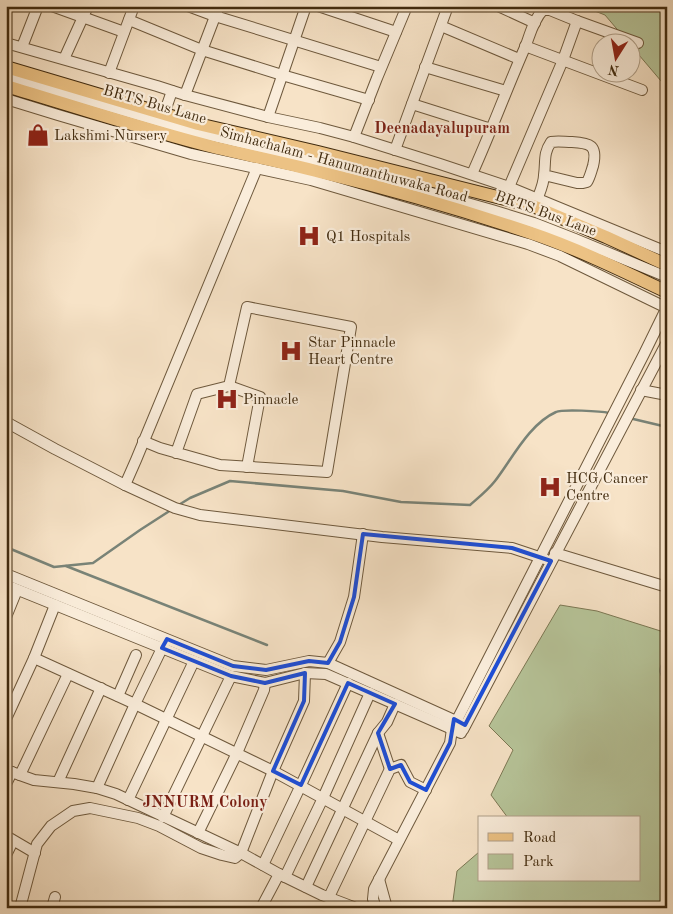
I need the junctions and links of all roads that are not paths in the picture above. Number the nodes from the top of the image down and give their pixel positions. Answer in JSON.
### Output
{"nodes":[{"id":1,"x":38,"y":6,"type":"edge"},
{"id":2,"x":52,"y":6,"type":"edge"},
{"id":3,"x":88,"y":6,"type":"edge"},
{"id":4,"x":134,"y":6,"type":"edge"},
{"id":5,"x":188,"y":6,"type":"edge"},
{"id":6,"x":306,"y":6,"type":"edge"},
{"id":7,"x":318,"y":6,"type":"edge"},
{"id":8,"x":407,"y":6,"type":"edge"},
{"id":9,"x":448,"y":6,"type":"edge"},
{"id":10,"x":498,"y":6,"type":"edge"},
{"id":11,"x":217,"y":11,"type":"edge"},
{"id":12,"x":83,"y":18,"type":"junction"},
{"id":13,"x":129,"y":20,"type":"junction"},
{"id":14,"x":577,"y":21,"type":"junction"},
{"id":15,"x":535,"y":22,"type":"junction"},
{"id":16,"x":440,"y":26,"type":"junction"},
{"id":17,"x":124,"y":32,"type":"junction"},
{"id":18,"x":396,"y":32,"type":"junction"},
{"id":19,"x":608,"y":32,"type":"edge"},
{"id":20,"x":295,"y":40,"type":"junction"},
{"id":21,"x":6,"y":43,"type":"edge"},
{"id":22,"x":525,"y":46,"type":"junction"},
{"id":23,"x":22,"y":47,"type":"junction"},
{"id":24,"x":202,"y":50,"type":"junction"},
{"id":25,"x":64,"y":59,"type":"junction"},
{"id":26,"x":519,"y":59,"type":"junction"},
{"id":27,"x":563,"y":60,"type":"junction"},
{"id":28,"x":6,"y":67,"type":"edge"},
{"id":29,"x":381,"y":67,"type":"junction"},
{"id":30,"x":425,"y":67,"type":"junction"},
{"id":31,"x":109,"y":73,"type":"junction"},
{"id":32,"x":282,"y":75,"type":"junction"},
{"id":33,"x":6,"y":76,"type":"edge"},
{"id":34,"x":6,"y":86,"type":"edge"},
{"id":35,"x":642,"y":90,"type":"dead end"},
{"id":36,"x":172,"y":91,"type":"junction"},
{"id":37,"x":506,"y":91,"type":"junction"},
{"id":38,"x":184,"y":95,"type":"junction"},
{"id":39,"x":6,"y":99,"type":"edge"},
{"id":40,"x":368,"y":100,"type":"junction"},
{"id":41,"x":412,"y":104,"type":"junction"},
{"id":42,"x":164,"y":114,"type":"junction"},
{"id":43,"x":268,"y":117,"type":"junction"},
{"id":44,"x":491,"y":129,"type":"junction"},
{"id":45,"x":354,"y":137,"type":"junction"},
{"id":46,"x":395,"y":150,"type":"junction"},
{"id":47,"x":440,"y":164,"type":"junction"},
{"id":48,"x":257,"y":168,"type":"junction"},
{"id":49,"x":472,"y":174,"type":"junction"},
{"id":50,"x":544,"y":175,"type":"junction"},
{"id":51,"x":434,"y":182,"type":"junction"},
{"id":52,"x":509,"y":187,"type":"junction"},
{"id":53,"x":538,"y":200,"type":"junction"},
{"id":54,"x":667,"y":252,"type":"edge"},
{"id":55,"x":667,"y":265,"type":"edge"},
{"id":56,"x":667,"y":277,"type":"edge"},
{"id":57,"x":667,"y":292,"type":"edge"},
{"id":58,"x":667,"y":307,"type":"edge"},
{"id":59,"x":667,"y":342,"type":"edge"},
{"id":60,"x":229,"y":386,"type":"junction"},
{"id":61,"x":640,"y":390,"type":"junction"},
{"id":62,"x":667,"y":395,"type":"edge"},
{"id":63,"x":6,"y":422,"type":"edge"},
{"id":64,"x":143,"y":441,"type":"junction"},
{"id":65,"x":176,"y":452,"type":"junction"},
{"id":66,"x":247,"y":466,"type":"junction"},
{"id":67,"x":125,"y":485,"type":"junction"},
{"id":68,"x":363,"y":534,"type":"junction"},
{"id":69,"x":540,"y":557,"type":"junction"},
{"id":70,"x":553,"y":557,"type":"junction"},
{"id":71,"x":6,"y":574,"type":"edge"},
{"id":72,"x":6,"y":585,"type":"edge"},
{"id":73,"x":667,"y":587,"type":"edge"},
{"id":74,"x":18,"y":590,"type":"junction"},
{"id":75,"x":55,"y":605,"type":"junction"},
{"id":76,"x":6,"y":617,"type":"edge"},
{"id":77,"x":164,"y":643,"type":"junction"},
{"id":78,"x":136,"y":655,"type":"dead end"},
{"id":79,"x":34,"y":658,"type":"junction"},
{"id":80,"x":194,"y":661,"type":"junction"},
{"id":81,"x":328,"y":663,"type":"junction"},
{"id":82,"x":305,"y":673,"type":"junction"},
{"id":83,"x":68,"y":674,"type":"junction"},
{"id":84,"x":231,"y":676,"type":"junction"},
{"id":85,"x":265,"y":683,"type":"junction"},
{"id":86,"x":348,"y":683,"type":"junction"},
{"id":87,"x":100,"y":688,"type":"junction"},
{"id":88,"x":370,"y":693,"type":"junction"},
{"id":89,"x":118,"y":696,"type":"junction"},
{"id":90,"x":135,"y":704,"type":"junction"},
{"id":91,"x":395,"y":704,"type":"junction"},
{"id":92,"x":6,"y":719,"type":"edge"},
{"id":93,"x":168,"y":720,"type":"junction"},
{"id":94,"x":459,"y":727,"type":"junction"},
{"id":95,"x":378,"y":733,"type":"junction"},
{"id":96,"x":202,"y":736,"type":"junction"},
{"id":97,"x":237,"y":753,"type":"junction"},
{"id":98,"x":390,"y":770,"type":"junction"},
{"id":99,"x":273,"y":771,"type":"junction"},
{"id":100,"x":13,"y":773,"type":"edge"},
{"id":101,"x":58,"y":782,"type":"junction"},
{"id":102,"x":6,"y":784,"type":"edge"},
{"id":103,"x":301,"y":785,"type":"junction"},
{"id":104,"x":97,"y":788,"type":"junction"},
{"id":105,"x":426,"y":790,"type":"junction"},
{"id":106,"x":323,"y":798,"type":"junction"},
{"id":107,"x":128,"y":800,"type":"junction"},
{"id":108,"x":344,"y":810,"type":"junction"},
{"id":109,"x":163,"y":816,"type":"junction"},
{"id":110,"x":364,"y":821,"type":"junction"},
{"id":111,"x":198,"y":833,"type":"junction"},
{"id":112,"x":9,"y":839,"type":"edge"},
{"id":113,"x":399,"y":840,"type":"junction"},
{"id":114,"x":35,"y":853,"type":"junction"},
{"id":115,"x":241,"y":853,"type":"junction"},
{"id":116,"x":6,"y":855,"type":"edge"},
{"id":117,"x":263,"y":865,"type":"junction"},
{"id":118,"x":282,"y":875,"type":"junction"},
{"id":119,"x":379,"y":880,"type":"junction"},
{"id":120,"x":306,"y":887,"type":"junction"},
{"id":121,"x":328,"y":897,"type":"junction"},
{"id":122,"x":374,"y":904,"type":"edge"},
{"id":123,"x":20,"y":908,"type":"edge"},
{"id":124,"x":261,"y":908,"type":"edge"},
{"id":125,"x":356,"y":908,"type":"edge"},
{"id":126,"x":366,"y":908,"type":"edge"},
{"id":127,"x":387,"y":908,"type":"edge"}],
"edges":[{"from":1,"to":23,"type":"street"},
{"from":2,"to":12,"type":"street"},
{"from":3,"to":12,"type":"street"},
{"from":4,"to":13,"type":"street"},
{"from":5,"to":11,"type":"street"},
{"from":6,"to":20,"type":"street"},
{"from":7,"to":18,"type":"street"},
{"from":8,"to":18,"type":"street"},
{"from":9,"to":16,"type":"street"},
{"from":10,"to":15,"type":"street"},
{"from":11,"to":20,"type":"street"},
{"from":11,"to":24,"type":"street"},
{"from":12,"to":17,"type":"street"},
{"from":12,"to":25,"type":"street"},
{"from":13,"to":17,"type":"street"},
{"from":13,"to":24,"type":"street"},
{"from":14,"to":15,"type":"street"},
{"from":14,"to":19,"type":"street"},
{"from":14,"to":27,"type":"street"},
{"from":15,"to":22,"type":"street"},
{"from":16,"to":26,"type":"street"},
{"from":16,"to":30,"type":"street"},
{"from":17,"to":31,"type":"street"},
{"from":18,"to":29,"type":"street"},
{"from":20,"to":29,"type":"street"},
{"from":20,"to":32,"type":"street"},
{"from":21,"to":23,"type":"street"},
{"from":22,"to":26,"type":"street"},
{"from":22,"to":27,"type":"street"},
{"from":23,"to":25,"type":"street"},
{"from":24,"to":32,"type":"street"},
{"from":24,"to":38,"type":"street"},
{"from":25,"to":31,"type":"street"},
{"from":26,"to":37,"type":"street"},
{"from":27,"to":35,"type":"street"},
{"from":27,"to":52,"type":"street"},
{"from":28,"to":42,"type":"main road","name":"Simhachalam - Hanumanthuwaka Road"},
{"from":29,"to":40,"type":"street"},
{"from":30,"to":37,"type":"street"},
{"from":30,"to":41,"type":"street"},
{"from":31,"to":36,"type":"street"},
{"from":32,"to":40,"type":"street"},
{"from":32,"to":43,"type":"street"},
{"from":33,"to":56,"type":"street","name":"BRTS Bus Lane"},
{"from":34,"to":57,"type":"main road","name":"Simhachalam - Hanumanthuwaka Road"},
{"from":36,"to":38,"type":"street"},
{"from":36,"to":42,"type":"street"},
{"from":37,"to":44,"type":"street"},
{"from":38,"to":43,"type":"street"},
{"from":39,"to":48,"type":"street"},
{"from":40,"to":45,"type":"street"},
{"from":41,"to":44,"type":"street"},
{"from":41,"to":46,"type":"street"},
{"from":42,"to":51,"type":"main road","name":"Simhachalam - Hanumanthuwaka Road"},
{"from":43,"to":45,"type":"street"},
{"from":44,"to":49,"type":"street"},
{"from":45,"to":46,"type":"street"},
{"from":46,"to":47,"type":"street"},
{"from":47,"to":49,"type":"street"},
{"from":47,"to":51,"type":"street"},
{"from":48,"to":58,"type":"street"},
{"from":48,"to":64,"type":"street"},
{"from":49,"to":52,"type":"street"},
{"from":50,"to":50,"type":"street"},
{"from":50,"to":53,"type":"street"},
{"from":51,"to":55,"type":"main road","name":"Simhachalam - Hanumanthuwaka Road"},
{"from":52,"to":53,"type":"street"},
{"from":53,"to":54,"type":"street"},
{"from":58,"to":69,"type":"street"},
{"from":59,"to":61,"type":"street"},
{"from":60,"to":65,"type":"street"},
{"from":60,"to":66,"type":"street"},
{"from":60,"to":66,"type":"street"},
{"from":61,"to":62,"type":"street"},
{"from":61,"to":70,"type":"street"},
{"from":63,"to":67,"type":"street"},
{"from":64,"to":65,"type":"street"},
{"from":64,"to":67,"type":"street"},
{"from":65,"to":66,"type":"street"},
{"from":67,"to":68,"type":"street"},
{"from":68,"to":69,"type":"street"},
{"from":68,"to":81,"type":"street"},
{"from":69,"to":70,"type":"street"},
{"from":69,"to":94,"type":"street"},
{"from":70,"to":73,"type":"street"},
{"from":70,"to":94,"type":"street"},
{"from":71,"to":77,"type":"street"},
{"from":72,"to":74,"type":"street"},
{"from":74,"to":75,"type":"street"},
{"from":74,"to":76,"type":"street"},
{"from":75,"to":77,"type":"street"},
{"from":75,"to":79,"type":"street"},
{"from":77,"to":80,"type":"street"},
{"from":77,"to":81,"type":"street"},
{"from":77,"to":90,"type":"street"},
{"from":78,"to":89,"type":"street"},
{"from":79,"to":83,"type":"street"},
{"from":79,"to":92,"type":"street"},
{"from":80,"to":84,"type":"street"},
{"from":80,"to":93,"type":"street"},
{"from":81,"to":94,"type":"street"},
{"from":82,"to":85,"type":"street"},
{"from":82,"to":86,"type":"street"},
{"from":82,"to":99,"type":"street"},
{"from":83,"to":87,"type":"street"},
{"from":83,"to":100,"type":"street"},
{"from":84,"to":85,"type":"street"},
{"from":84,"to":96,"type":"street"},
{"from":85,"to":97,"type":"street"},
{"from":86,"to":88,"type":"street"},
{"from":86,"to":103,"type":"street"},
{"from":87,"to":89,"type":"street"},
{"from":87,"to":101,"type":"street"},
{"from":88,"to":91,"type":"street"},
{"from":88,"to":106,"type":"street"},
{"from":89,"to":90,"type":"street"},
{"from":90,"to":93,"type":"street"},
{"from":90,"to":104,"type":"street"},
{"from":91,"to":94,"type":"street"},
{"from":91,"to":95,"type":"street"},
{"from":93,"to":96,"type":"street"},
{"from":93,"to":107,"type":"street"},
{"from":94,"to":105,"type":"street"},
{"from":95,"to":98,"type":"street"},
{"from":95,"to":108,"type":"street"},
{"from":96,"to":97,"type":"street"},
{"from":96,"to":109,"type":"street"},
{"from":97,"to":99,"type":"street"},
{"from":97,"to":111,"type":"street"},
{"from":98,"to":105,"type":"street"},
{"from":98,"to":110,"type":"street"},
{"from":99,"to":103,"type":"street"},
{"from":99,"to":115,"type":"street"},
{"from":100,"to":101,"type":"street"},
{"from":100,"to":102,"type":"street"},
{"from":101,"to":104,"type":"street"},
{"from":103,"to":106,"type":"street"},
{"from":103,"to":117,"type":"street"},
{"from":104,"to":107,"type":"street"},
{"from":105,"to":113,"type":"street"},
{"from":106,"to":108,"type":"street"},
{"from":106,"to":118,"type":"street"},
{"from":107,"to":109,"type":"street"},
{"from":108,"to":110,"type":"street"},
{"from":108,"to":120,"type":"street"},
{"from":109,"to":111,"type":"street"},
{"from":110,"to":113,"type":"street"},
{"from":110,"to":121,"type":"street"},
{"from":111,"to":115,"type":"street"},
{"from":112,"to":114,"type":"street"},
{"from":112,"to":116,"type":"street"},
{"from":113,"to":119,"type":"street"},
{"from":114,"to":115,"type":"street"},
{"from":114,"to":123,"type":"street"},
{"from":115,"to":117,"type":"street"},
{"from":117,"to":118,"type":"street"},
{"from":118,"to":120,"type":"street"},
{"from":118,"to":124,"type":"street"},
{"from":119,"to":122,"type":"street"},
{"from":119,"to":127,"type":"street"},
{"from":120,"to":121,"type":"street"},
{"from":121,"to":125,"type":"street"},
{"from":122,"to":126,"type":"street"}]}
